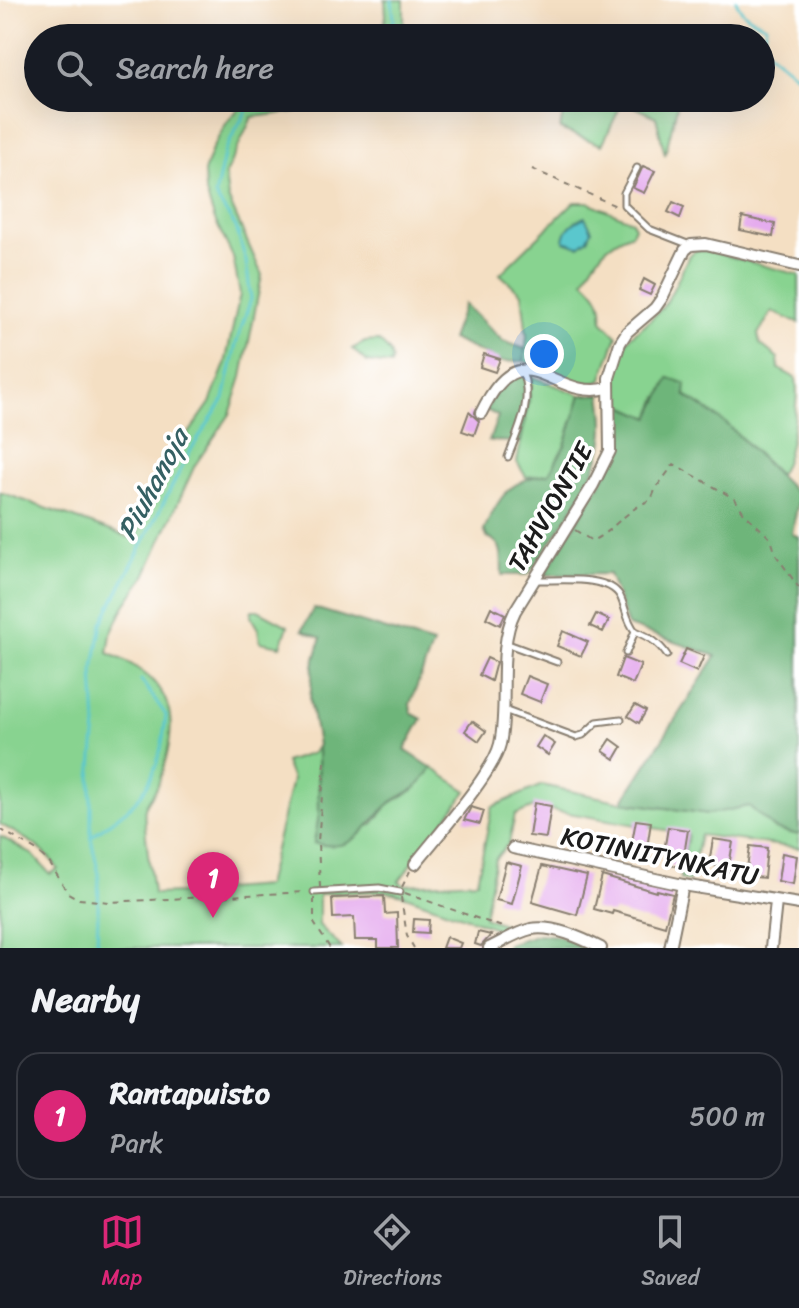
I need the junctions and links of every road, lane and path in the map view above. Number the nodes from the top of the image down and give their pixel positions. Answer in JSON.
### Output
{"nodes":[{"id":1,"x":637,"y":168,"type":"dead end"},
{"id":2,"x":532,"y":169,"type":"dead end"},
{"id":3,"x":624,"y":205,"type":"junction"},
{"id":4,"x":691,"y":245,"type":"junction"},
{"id":5,"x":799,"y":266,"type":"edge"},
{"id":6,"x":522,"y":371,"type":"junction"},
{"id":7,"x":608,"y":388,"type":"junction"},
{"id":8,"x":481,"y":413,"type":"dead end"},
{"id":9,"x":508,"y":457,"type":"dead end"},
{"id":10,"x":568,"y":523,"type":"junction"},
{"id":11,"x":533,"y":580,"type":"junction"},
{"id":12,"x":799,"y":588,"type":"edge"},
{"id":13,"x":635,"y":631,"type":"junction"},
{"id":14,"x":507,"y":643,"type":"junction"},
{"id":15,"x":626,"y":653,"type":"dead end"},
{"id":16,"x":667,"y":655,"type":"dead end"},
{"id":17,"x":557,"y":662,"type":"dead end"},
{"id":18,"x":503,"y":710,"type":"junction"},
{"id":19,"x":621,"y":719,"type":"dead end"},
{"id":20,"x":325,"y":762,"type":"dead end"},
{"id":21,"x":0,"y":829,"type":"edge"},
{"id":22,"x":513,"y":848,"type":"dead end"},
{"id":23,"x":415,"y":864,"type":"joint"},
{"id":24,"x":683,"y":885,"type":"junction"},
{"id":25,"x":317,"y":892,"type":"junction"},
{"id":26,"x":400,"y":892,"type":"junction"},
{"id":27,"x":776,"y":902,"type":"junction"},
{"id":28,"x":799,"y":904,"type":"edge"},
{"id":29,"x":520,"y":933,"type":"junction"},
{"id":30,"x":330,"y":948,"type":"edge"},
{"id":31,"x":414,"y":948,"type":"edge"},
{"id":32,"x":489,"y":948,"type":"edge"},
{"id":33,"x":601,"y":948,"type":"edge"},
{"id":34,"x":670,"y":948,"type":"edge"},
{"id":35,"x":771,"y":948,"type":"edge"}],
"edges":[{"from":1,"to":3,"type":"lane"},
{"from":2,"to":3,"type":"path"},
{"from":3,"to":4,"type":"lane"},
{"from":4,"to":5,"type":"street"},
{"from":4,"to":7,"type":"street","name":"TAHVIONTIE"},
{"from":6,"to":7,"type":"street"},
{"from":6,"to":8,"type":"street"},
{"from":6,"to":9,"type":"lane"},
{"from":7,"to":10,"type":"street","name":"TAHVIONTIE"},
{"from":10,"to":11,"type":"street","name":"TAHVIONTIE"},
{"from":10,"to":12,"type":"path"},
{"from":11,"to":13,"type":"lane"},
{"from":11,"to":14,"type":"street","name":"TAHVIONTIE"},
{"from":13,"to":15,"type":"lane"},
{"from":13,"to":16,"type":"lane"},
{"from":14,"to":17,"type":"lane"},
{"from":14,"to":18,"type":"street","name":"TAHVIONTIE"},
{"from":18,"to":19,"type":"lane"},
{"from":18,"to":23,"type":"street","name":"TAHVIONTIE"},
{"from":20,"to":25,"type":"path"},
{"from":21,"to":25,"type":"path"},
{"from":22,"to":24,"type":"street","name":"KOTINIITYNKATU"},
{"from":23,"to":26,"type":"path"},
{"from":24,"to":27,"type":"street","name":"KOTINIITYNKATU"},
{"from":24,"to":34,"type":"street"},
{"from":25,"to":26,"type":"lane"},
{"from":25,"to":30,"type":"path"},
{"from":26,"to":29,"type":"path"},
{"from":26,"to":31,"type":"path"},
{"from":27,"to":28,"type":"street","name":"KOTINIITYNKATU"},
{"from":27,"to":35,"type":"street"},
{"from":29,"to":32,"type":"street"},
{"from":29,"to":33,"type":"street"}]}
